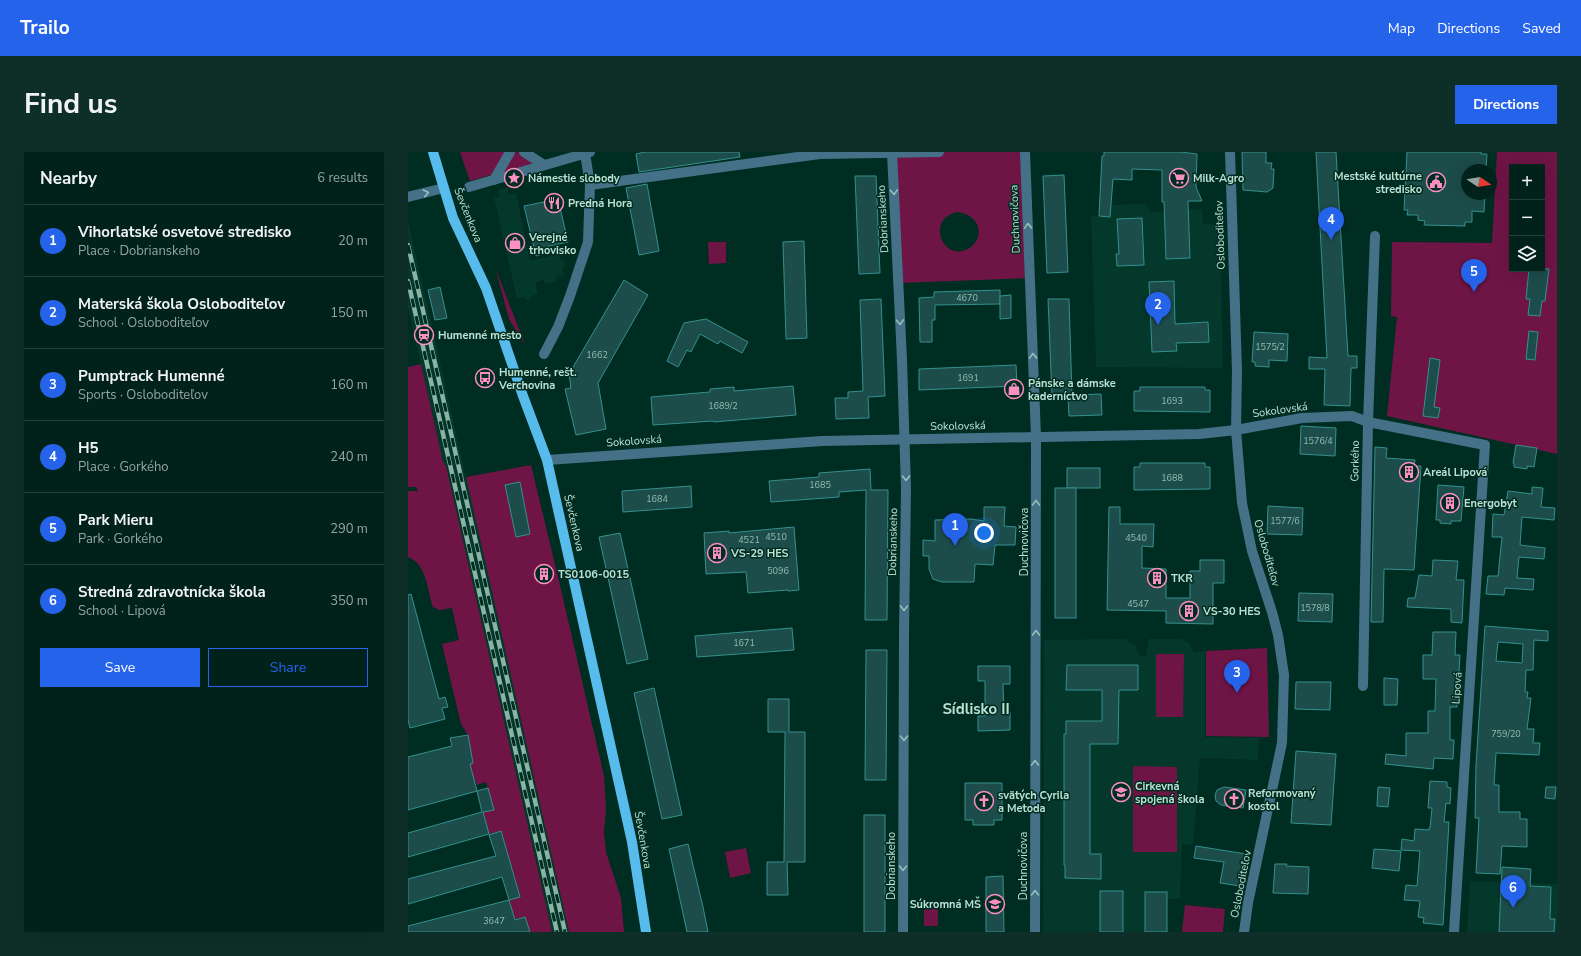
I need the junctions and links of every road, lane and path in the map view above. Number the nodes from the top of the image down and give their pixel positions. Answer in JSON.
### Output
{"nodes":[{"id":1,"x":433,"y":152,"type":"edge"},
{"id":2,"x":510,"y":152,"type":"edge"},
{"id":3,"x":524,"y":152,"type":"edge"},
{"id":4,"x":939,"y":152,"type":"edge"},
{"id":5,"x":1024,"y":152,"type":"edge"},
{"id":6,"x":1230,"y":152,"type":"edge"},
{"id":7,"x":588,"y":153,"type":"edge"},
{"id":8,"x":892,"y":153,"type":"edge"},
{"id":9,"x":569,"y":154,"type":"edge"},
{"id":10,"x":544,"y":165,"type":"junction"},
{"id":11,"x":494,"y":180,"type":"junction"},
{"id":12,"x":590,"y":185,"type":"junction"},
{"id":13,"x":469,"y":187,"type":"dead end"},
{"id":14,"x":444,"y":188,"type":"junction"},
{"id":15,"x":408,"y":197,"type":"edge"},
{"id":16,"x":1374,"y":236,"type":"dead end"},
{"id":17,"x":544,"y":354,"type":"dead end"},
{"id":18,"x":1368,"y":422,"type":"junction"},
{"id":19,"x":1236,"y":430,"type":"junction"},
{"id":20,"x":1036,"y":436,"type":"junction"},
{"id":21,"x":905,"y":439,"type":"junction"},
{"id":22,"x":1485,"y":445,"type":"joint"},
{"id":23,"x":547,"y":460,"type":"junction"},
{"id":24,"x":1363,"y":686,"type":"dead end"},
{"id":25,"x":643,"y":913,"type":"junction"},
{"id":26,"x":642,"y":932,"type":"edge"},
{"id":27,"x":646,"y":932,"type":"edge"},
{"id":28,"x":903,"y":932,"type":"edge"},
{"id":29,"x":1035,"y":932,"type":"edge"},
{"id":30,"x":1244,"y":932,"type":"edge"},
{"id":31,"x":1454,"y":932,"type":"edge"}],
"edges":[{"from":1,"to":14,"type":"main road","name":"Ševčenkova"},
{"from":2,"to":11,"type":"street"},
{"from":3,"to":10,"type":"street"},
{"from":4,"to":8,"type":"street"},
{"from":20,"to":5,"type":"street","name":"Duchnovičova","one_way":true},
{"from":6,"to":19,"type":"street","name":"Osloboditeľov"},
{"from":7,"to":9,"type":"street"},
{"from":7,"to":12,"type":"street"},
{"from":8,"to":12,"type":"street"},
{"from":8,"to":21,"type":"street","name":"Dobrianskeho","one_way":true},
{"from":9,"to":10,"type":"street"},
{"from":10,"to":11,"type":"street"},
{"from":11,"to":13,"type":"street"},
{"from":12,"to":17,"type":"street"},
{"from":15,"to":14,"type":"street","one_way":true},
{"from":14,"to":23,"type":"main road","name":"Ševčenkova"},
{"from":16,"to":18,"type":"street","name":"Gorkého"},
{"from":18,"to":19,"type":"street","name":"Sokolovská"},
{"from":18,"to":22,"type":"street","name":"Sokolovská"},
{"from":18,"to":24,"type":"street","name":"Gorkého"},
{"from":19,"to":20,"type":"street","name":"Sokolovská"},
{"from":19,"to":30,"type":"street","name":"Osloboditeľov"},
{"from":20,"to":21,"type":"street","name":"Sokolovská"},
{"from":29,"to":20,"type":"street","name":"Duchnovičova","one_way":true},
{"from":21,"to":23,"type":"street","name":"Sokolovská"},
{"from":21,"to":28,"type":"street","name":"Dobrianskeho","one_way":true},
{"from":22,"to":31,"type":"street","name":"Lipová"},
{"from":23,"to":25,"type":"main road","name":"Ševčenkova"},
{"from":25,"to":26,"type":"main road","name":"Ševčenkova"},
{"from":25,"to":27,"type":"main road","name":"Ševčenkova"}]}
